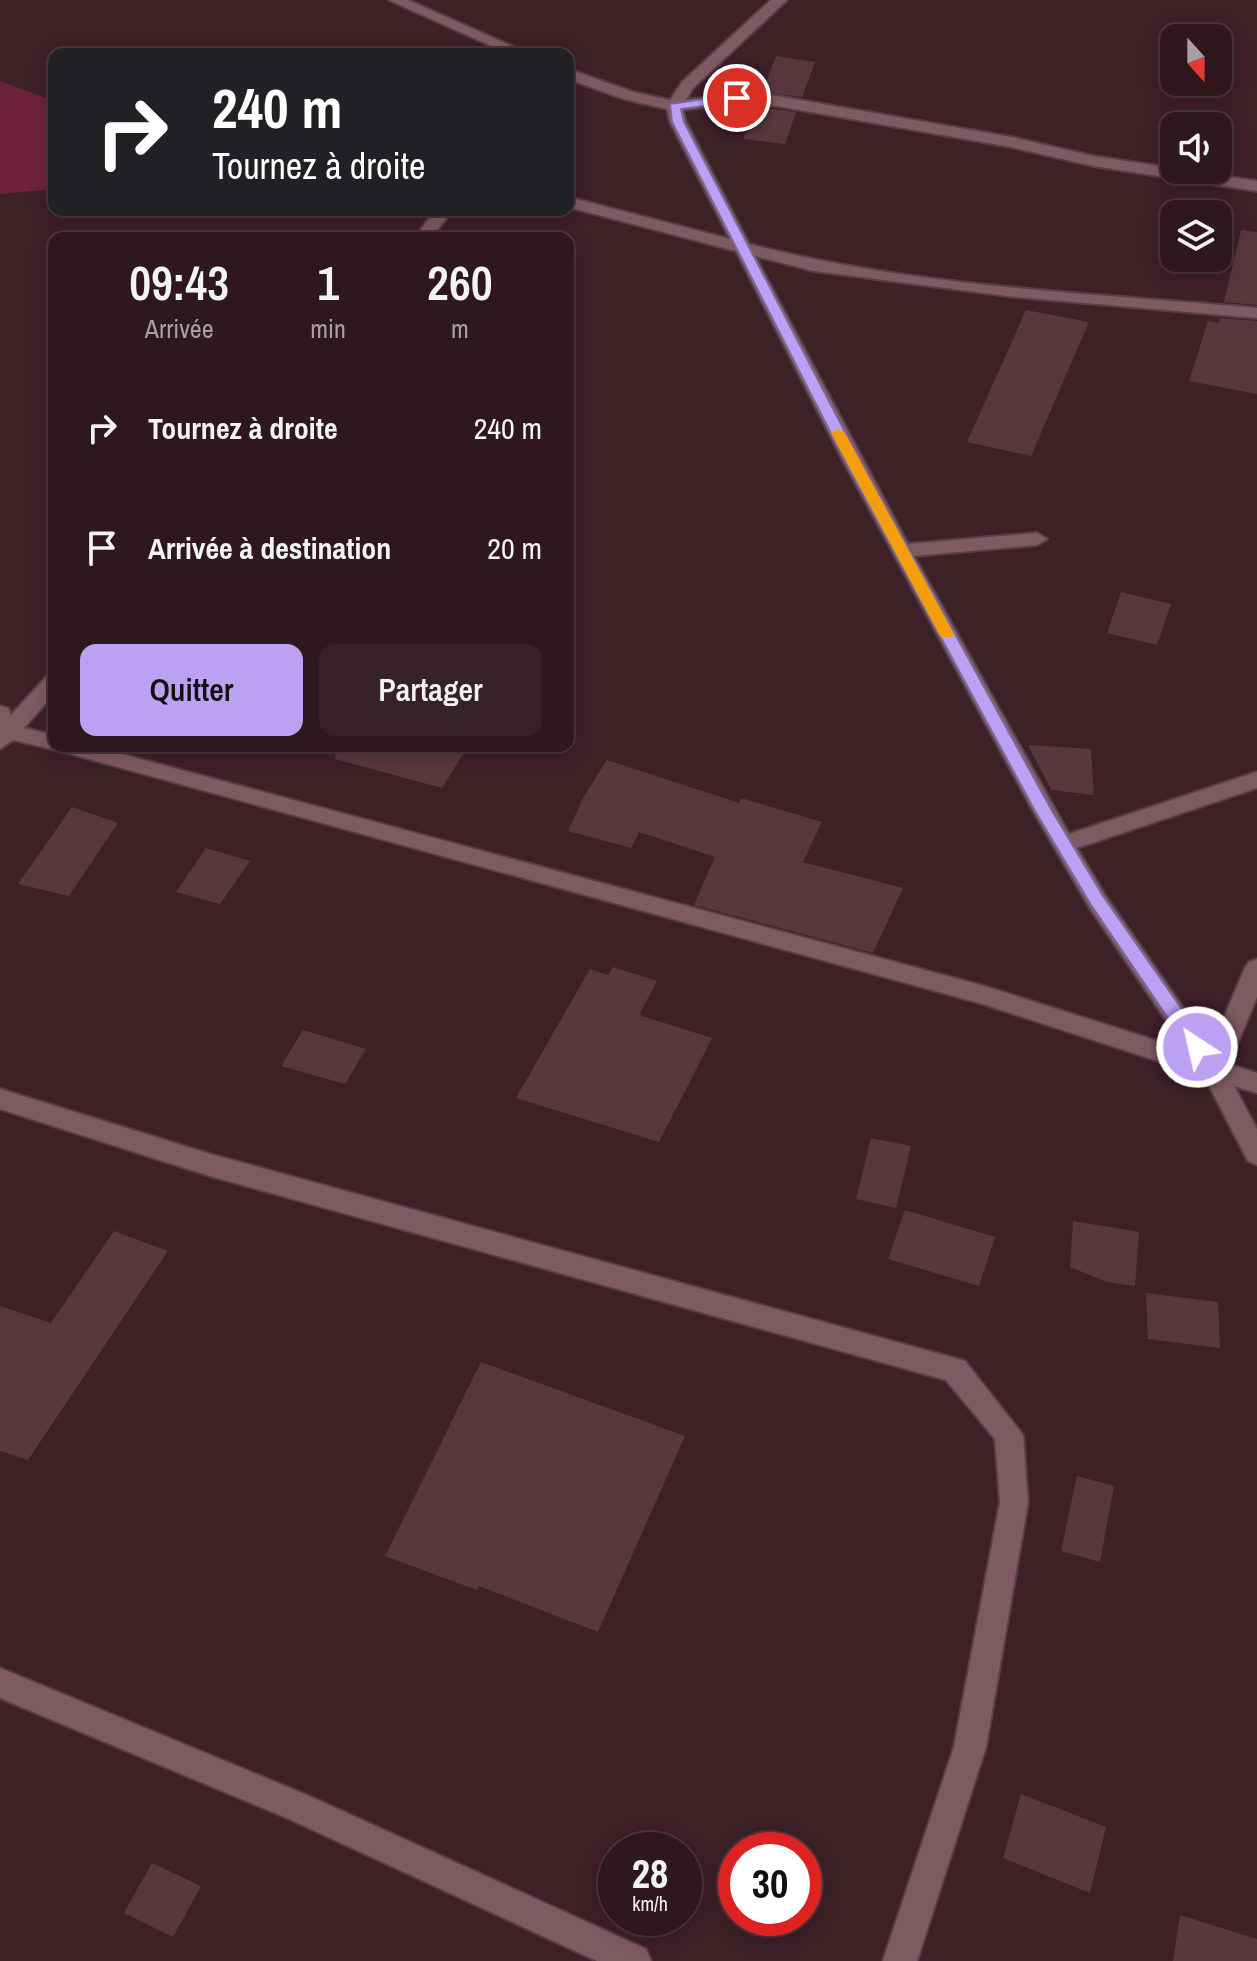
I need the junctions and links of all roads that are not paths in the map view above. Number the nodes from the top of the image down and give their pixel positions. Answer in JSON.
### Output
{"nodes":[{"id":1,"x":396,"y":0,"type":"edge"},
{"id":2,"x":780,"y":0,"type":"edge"},
{"id":3,"x":508,"y":48,"type":"edge"},
{"id":4,"x":574,"y":76,"type":"edge"},
{"id":5,"x":674,"y":106,"type":"junction"},
{"id":6,"x":1257,"y":186,"type":"edge"},
{"id":7,"x":574,"y":203,"type":"edge"},
{"id":8,"x":440,"y":216,"type":"edge"},
{"id":9,"x":427,"y":232,"type":"edge"},
{"id":10,"x":744,"y":248,"type":"junction"},
{"id":11,"x":1257,"y":313,"type":"edge"},
{"id":12,"x":1037,"y":539,"type":"dead end"},
{"id":13,"x":901,"y":551,"type":"junction"},
{"id":14,"x":48,"y":687,"type":"edge"},
{"id":15,"x":3,"y":729,"type":"edge"},
{"id":16,"x":48,"y":741,"type":"edge"},
{"id":17,"x":86,"y":752,"type":"edge"},
{"id":18,"x":1257,"y":780,"type":"edge"},
{"id":19,"x":1064,"y":844,"type":"junction"},
{"id":20,"x":1257,"y":968,"type":"edge"},
{"id":21,"x":1214,"y":1071,"type":"junction"},
{"id":22,"x":1257,"y":1083,"type":"edge"},
{"id":23,"x":0,"y":1099,"type":"edge"},
{"id":24,"x":1257,"y":1154,"type":"edge"},
{"id":25,"x":0,"y":1683,"type":"edge"},
{"id":26,"x":634,"y":1961,"type":"edge"},
{"id":27,"x":900,"y":1961,"type":"edge"}],
"edges":[{"from":1,"to":3,"type":"street"},
{"from":2,"to":5,"type":"street"},
{"from":4,"to":5,"type":"street"},
{"from":5,"to":6,"type":"street"},
{"from":5,"to":10,"type":"street"},
{"from":7,"to":10,"type":"street"},
{"from":8,"to":9,"type":"street"},
{"from":10,"to":11,"type":"street"},
{"from":10,"to":13,"type":"street"},
{"from":12,"to":13,"type":"street"},
{"from":13,"to":19,"type":"street"},
{"from":14,"to":15,"type":"street"},
{"from":15,"to":16,"type":"street"},
{"from":17,"to":21,"type":"street"},
{"from":18,"to":19,"type":"street"},
{"from":19,"to":21,"type":"street"},
{"from":20,"to":21,"type":"street"},
{"from":21,"to":22,"type":"street"},
{"from":21,"to":24,"type":"street"},
{"from":23,"to":27,"type":"street"},
{"from":25,"to":26,"type":"street"}]}
